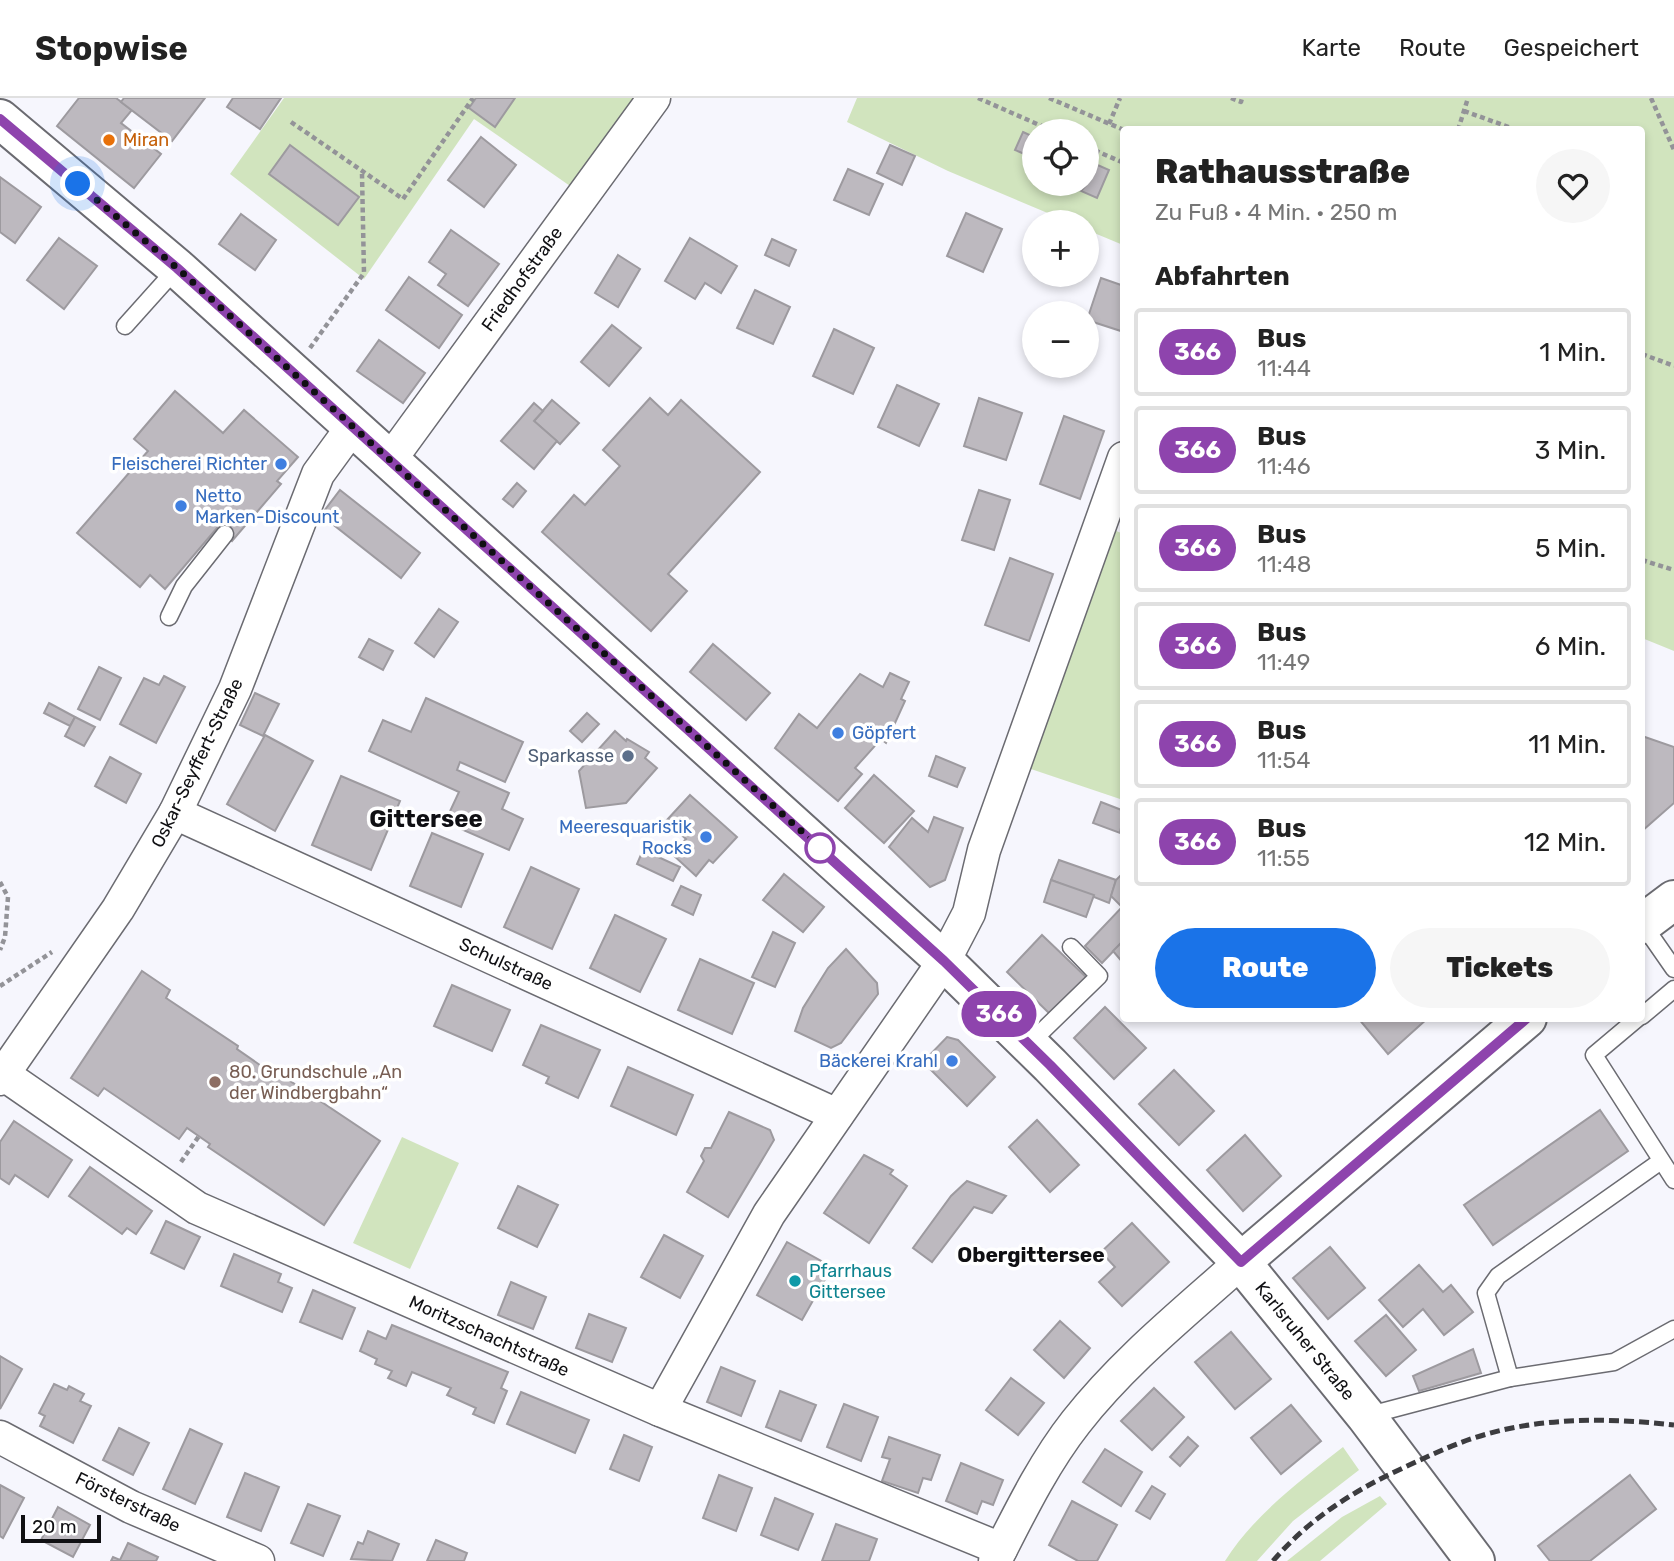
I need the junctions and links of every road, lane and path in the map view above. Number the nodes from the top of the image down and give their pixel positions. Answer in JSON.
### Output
{"nodes":[{"id":1,"x":473,"y":98,"type":"edge"},
{"id":2,"x":654,"y":98,"type":"edge"},
{"id":3,"x":978,"y":98,"type":"edge"},
{"id":4,"x":1049,"y":98,"type":"edge"},
{"id":5,"x":1120,"y":98,"type":"edge"},
{"id":6,"x":1231,"y":98,"type":"edge"},
{"id":7,"x":1242,"y":98,"type":"edge"},
{"id":8,"x":1468,"y":98,"type":"edge"},
{"id":9,"x":1651,"y":98,"type":"edge"},
{"id":10,"x":1464,"y":111,"type":"junction"},
{"id":11,"x":0,"y":119,"type":"edge"},
{"id":12,"x":1025,"y":119,"type":"edge"},
{"id":13,"x":291,"y":122,"type":"dead end"},
{"id":14,"x":1109,"y":124,"type":"junction"},
{"id":15,"x":1459,"y":126,"type":"edge"},
{"id":16,"x":1506,"y":126,"type":"edge"},
{"id":17,"x":1120,"y":128,"type":"edge"},
{"id":18,"x":1674,"y":150,"type":"edge"},
{"id":19,"x":1099,"y":152,"type":"edge"},
{"id":20,"x":1120,"y":161,"type":"edge"},
{"id":21,"x":362,"y":173,"type":"junction"},
{"id":22,"x":177,"y":268,"type":"junction"},
{"id":23,"x":125,"y":326,"type":"dead end"},
{"id":24,"x":308,"y":351,"type":"dead end"},
{"id":25,"x":1645,"y":355,"type":"edge"},
{"id":26,"x":1674,"y":366,"type":"edge"},
{"id":27,"x":353,"y":426,"type":"junction"},
{"id":28,"x":390,"y":460,"type":"junction"},
{"id":29,"x":1120,"y":469,"type":"edge"},
{"id":30,"x":225,"y":534,"type":"dead end"},
{"id":31,"x":1645,"y":561,"type":"edge"},
{"id":32,"x":1674,"y":570,"type":"edge"},
{"id":33,"x":169,"y":617,"type":"dead end"},
{"id":34,"x":175,"y":813,"type":"junction"},
{"id":35,"x":0,"y":882,"type":"edge"},
{"id":36,"x":1674,"y":900,"type":"edge"},
{"id":37,"x":1645,"y":922,"type":"edge"},
{"id":38,"x":1645,"y":928,"type":"edge"},
{"id":39,"x":1071,"y":947,"type":"dead end"},
{"id":40,"x":0,"y":950,"type":"edge"},
{"id":41,"x":944,"y":961,"type":"junction"},
{"id":42,"x":1674,"y":969,"type":"edge"},
{"id":43,"x":1674,"y":989,"type":"edge"},
{"id":44,"x":1645,"y":1013,"type":"edge"},
{"id":45,"x":1522,"y":1022,"type":"edge"},
{"id":46,"x":1634,"y":1022,"type":"edge"},
{"id":47,"x":1029,"y":1044,"type":"junction"},
{"id":48,"x":2,"y":1076,"type":"edge"},
{"id":49,"x":837,"y":1115,"type":"junction"},
{"id":50,"x":1661,"y":1161,"type":"junction"},
{"id":51,"x":1674,"y":1180,"type":"edge"},
{"id":52,"x":1241,"y":1262,"type":"junction"},
{"id":53,"x":1674,"y":1329,"type":"edge"},
{"id":54,"x":1510,"y":1378,"type":"junction"},
{"id":55,"x":660,"y":1410,"type":"junction"},
{"id":56,"x":1366,"y":1416,"type":"junction"},
{"id":57,"x":0,"y":1437,"type":"edge"},
{"id":58,"x":998,"y":1555,"type":"edge"},
{"id":59,"x":258,"y":1561,"type":"edge"},
{"id":60,"x":1475,"y":1561,"type":"edge"}],
"edges":[{"from":1,"to":21,"type":"path"},
{"from":2,"to":28,"type":"street","name":"Friedhofstraße"},
{"from":3,"to":12,"type":"path"},
{"from":4,"to":14,"type":"path"},
{"from":5,"to":14,"type":"path"},
{"from":6,"to":7,"type":"path"},
{"from":8,"to":10,"type":"path"},
{"from":9,"to":18,"type":"path"},
{"from":10,"to":15,"type":"path"},
{"from":10,"to":16,"type":"path"},
{"from":11,"to":22,"type":"street","name":"Karlsruher Straße"},
{"from":13,"to":21,"type":"path"},
{"from":14,"to":17,"type":"path"},
{"from":19,"to":20,"type":"path"},
{"from":21,"to":24,"type":"path"},
{"from":22,"to":23,"type":"lane"},
{"from":22,"to":27,"type":"street","name":"Karlsruher Straße"},
{"from":25,"to":26,"type":"path"},
{"from":27,"to":28,"type":"street","name":"Karlsruher Straße"},
{"from":27,"to":34,"type":"street","name":"Oskar-Seyffert-Straße"},
{"from":28,"to":41,"type":"street","name":"Karlsruher Straße"},
{"from":29,"to":41,"type":"street"},
{"from":30,"to":33,"type":"lane"},
{"from":31,"to":32,"type":"path"},
{"from":34,"to":48,"type":"street","name":"Oskar-Seyffert-Straße"},
{"from":34,"to":49,"type":"street","name":"Schulstraße"},
{"from":35,"to":40,"type":"path"},
{"from":36,"to":37,"type":"street"},
{"from":38,"to":42,"type":"lane"},
{"from":39,"to":47,"type":"lane"},
{"from":41,"to":47,"type":"street","name":"Karlsruher Straße"},
{"from":41,"to":49,"type":"street"},
{"from":43,"to":44,"type":"lane"},
{"from":45,"to":52,"type":"street"},
{"from":46,"to":50,"type":"lane"},
{"from":47,"to":52,"type":"street","name":"Karlsruher Straße"},
{"from":48,"to":55,"type":"street","name":"Moritzschachtstraße"},
{"from":49,"to":55,"type":"street"},
{"from":50,"to":51,"type":"lane"},
{"from":50,"to":54,"type":"lane"},
{"from":52,"to":56,"type":"street","name":"Karlsruher Straße"},
{"from":52,"to":58,"type":"street"},
{"from":53,"to":54,"type":"lane"},
{"from":54,"to":56,"type":"lane"},
{"from":55,"to":58,"type":"street","name":"Moritzschachtstraße"},
{"from":56,"to":60,"type":"street","name":"Karlsruher Straße"},
{"from":57,"to":59,"type":"street","name":"Försterstraße"}]}
